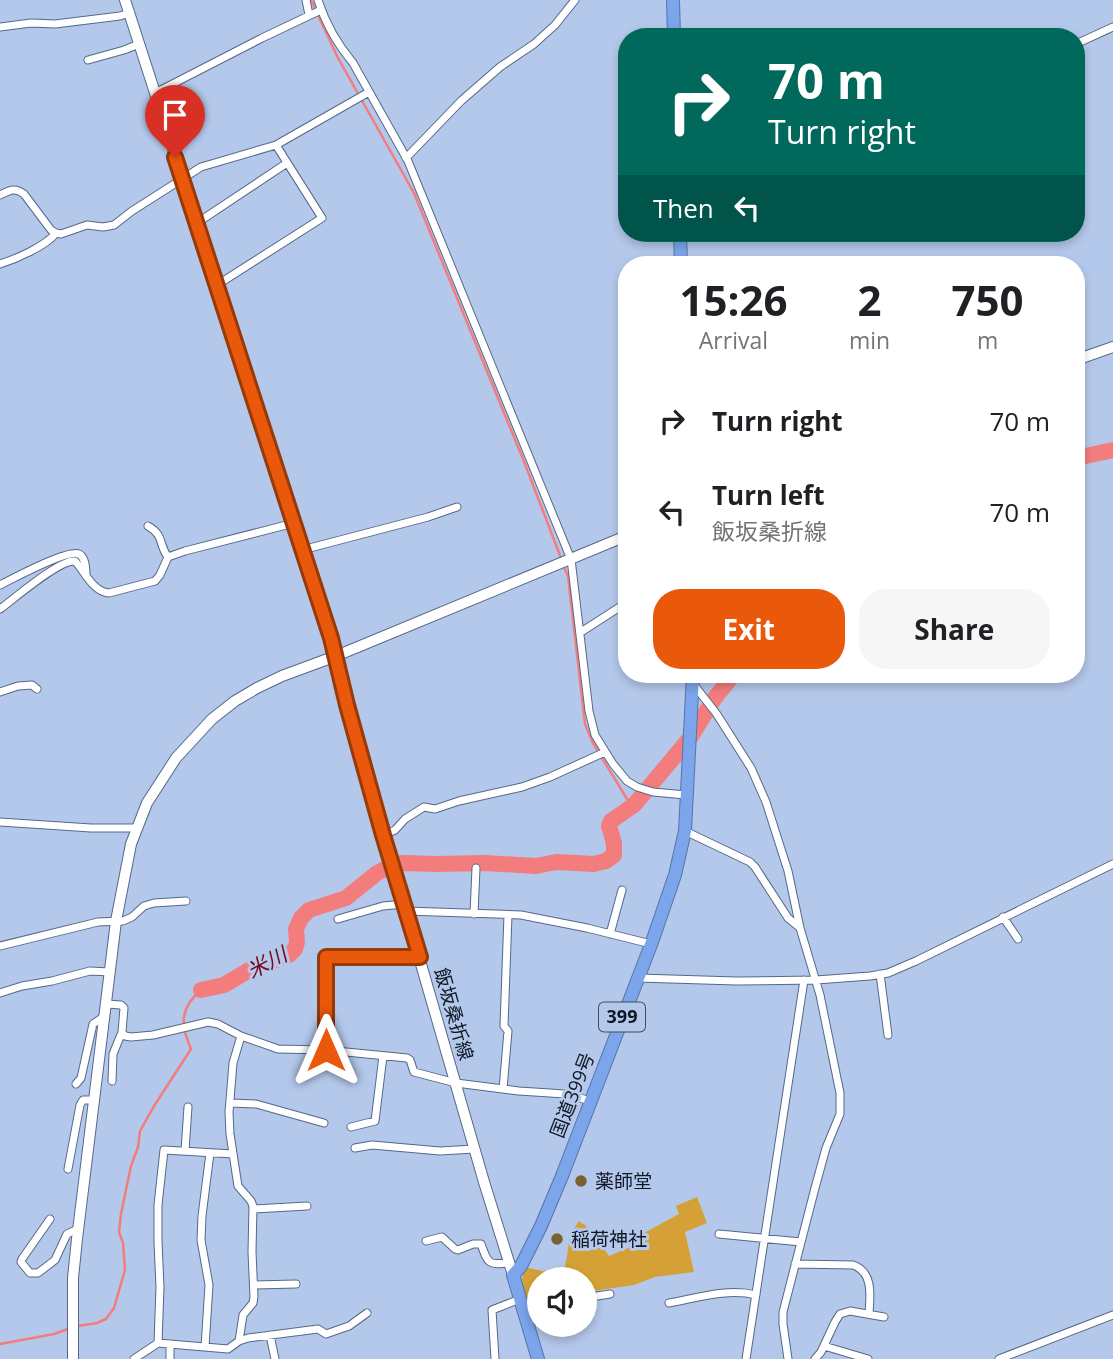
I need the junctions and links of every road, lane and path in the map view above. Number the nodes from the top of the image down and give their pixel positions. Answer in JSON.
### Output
{"nodes":[{"id":1,"x":125,"y":0,"type":"edge"},
{"id":2,"x":306,"y":0,"type":"edge"},
{"id":3,"x":318,"y":0,"type":"edge"},
{"id":4,"x":575,"y":0,"type":"edge"},
{"id":5,"x":673,"y":0,"type":"edge"},
{"id":6,"x":315,"y":12,"type":"junction"},
{"id":7,"x":129,"y":13,"type":"junction"},
{"id":8,"x":0,"y":27,"type":"edge"},
{"id":9,"x":1113,"y":27,"type":"edge"},
{"id":10,"x":674,"y":28,"type":"edge"},
{"id":11,"x":1085,"y":40,"type":"edge"},
{"id":12,"x":139,"y":44,"type":"junction"},
{"id":13,"x":88,"y":60,"type":"dead end"},
{"id":14,"x":155,"y":93,"type":"junction"},
{"id":15,"x":367,"y":93,"type":"junction"},
{"id":16,"x":276,"y":145,"type":"junction"},
{"id":17,"x":406,"y":158,"type":"junction"},
{"id":18,"x":287,"y":163,"type":"junction"},
{"id":19,"x":182,"y":178,"type":"junction"},
{"id":20,"x":0,"y":195,"type":"edge"},
{"id":21,"x":197,"y":223,"type":"junction"},
{"id":22,"x":56,"y":233,"type":"junction"},
{"id":23,"x":0,"y":264,"type":"edge"},
{"id":24,"x":216,"y":285,"type":"junction"},
{"id":25,"x":1113,"y":347,"type":"edge"},
{"id":26,"x":1085,"y":357,"type":"edge"},
{"id":27,"x":457,"y":507,"type":"dead end"},
{"id":28,"x":293,"y":523,"type":"junction"},
{"id":29,"x":148,"y":526,"type":"dead end"},
{"id":30,"x":618,"y":539,"type":"edge"},
{"id":31,"x":302,"y":550,"type":"junction"},
{"id":32,"x":168,"y":557,"type":"junction"},
{"id":33,"x":569,"y":560,"type":"junction"},
{"id":34,"x":86,"y":575,"type":"junction"},
{"id":35,"x":0,"y":585,"type":"edge"},
{"id":36,"x":618,"y":608,"type":"edge"},
{"id":37,"x":0,"y":609,"type":"edge"},
{"id":38,"x":581,"y":632,"type":"junction"},
{"id":39,"x":336,"y":656,"type":"junction"},
{"id":40,"x":693,"y":683,"type":"edge"},
{"id":41,"x":696,"y":683,"type":"edge"},
{"id":42,"x":37,"y":689,"type":"dead end"},
{"id":43,"x":0,"y":692,"type":"edge"},
{"id":44,"x":601,"y":754,"type":"junction"},
{"id":45,"x":686,"y":795,"type":"junction"},
{"id":46,"x":0,"y":823,"type":"edge"},
{"id":47,"x":136,"y":828,"type":"junction"},
{"id":48,"x":685,"y":831,"type":"junction"},
{"id":49,"x":383,"y":835,"type":"junction"},
{"id":50,"x":1113,"y":864,"type":"edge"},
{"id":51,"x":476,"y":869,"type":"dead end"},
{"id":52,"x":622,"y":890,"type":"dead end"},
{"id":53,"x":186,"y":901,"type":"dead end"},
{"id":54,"x":405,"y":907,"type":"junction"},
{"id":55,"x":474,"y":914,"type":"junction"},
{"id":56,"x":508,"y":915,"type":"junction"},
{"id":57,"x":1003,"y":917,"type":"junction"},
{"id":58,"x":338,"y":919,"type":"dead end"},
{"id":59,"x":116,"y":921,"type":"junction"},
{"id":60,"x":800,"y":928,"type":"junction"},
{"id":61,"x":610,"y":934,"type":"junction"},
{"id":62,"x":1018,"y":939,"type":"dead end"},
{"id":63,"x":651,"y":944,"type":"junction"},
{"id":64,"x":0,"y":946,"type":"edge"},
{"id":65,"x":420,"y":957,"type":"junction"},
{"id":66,"x":110,"y":972,"type":"junction"},
{"id":67,"x":880,"y":974,"type":"junction"},
{"id":68,"x":638,"y":978,"type":"junction"},
{"id":69,"x":804,"y":980,"type":"junction"},
{"id":70,"x":816,"y":980,"type":"junction"},
{"id":71,"x":0,"y":993,"type":"edge"},
{"id":72,"x":107,"y":1004,"type":"junction"},
{"id":73,"x":105,"y":1016,"type":"junction"},
{"id":74,"x":122,"y":1032,"type":"junction"},
{"id":75,"x":888,"y":1035,"type":"dead end"},
{"id":76,"x":241,"y":1036,"type":"junction"},
{"id":77,"x":326,"y":1050,"type":"junction"},
{"id":78,"x":383,"y":1056,"type":"junction"},
{"id":79,"x":112,"y":1081,"type":"dead end"},
{"id":80,"x":456,"y":1083,"type":"junction"},
{"id":81,"x":76,"y":1084,"type":"dead end"},
{"id":82,"x":503,"y":1089,"type":"junction"},
{"id":83,"x":94,"y":1100,"type":"junction"},
{"id":84,"x":591,"y":1101,"type":"junction"},
{"id":85,"x":230,"y":1103,"type":"junction"},
{"id":86,"x":188,"y":1107,"type":"dead end"},
{"id":87,"x":324,"y":1123,"type":"dead end"},
{"id":88,"x":351,"y":1127,"type":"dead end"},
{"id":89,"x":355,"y":1147,"type":"dead end"},
{"id":90,"x":474,"y":1149,"type":"junction"},
{"id":91,"x":185,"y":1151,"type":"junction"},
{"id":92,"x":210,"y":1153,"type":"junction"},
{"id":93,"x":233,"y":1154,"type":"junction"},
{"id":94,"x":68,"y":1169,"type":"dead end"},
{"id":95,"x":307,"y":1206,"type":"dead end"},
{"id":96,"x":254,"y":1209,"type":"junction"},
{"id":97,"x":50,"y":1220,"type":"dead end"},
{"id":98,"x":78,"y":1229,"type":"junction"},
{"id":99,"x":719,"y":1234,"type":"dead end"},
{"id":100,"x":765,"y":1238,"type":"junction"},
{"id":101,"x":426,"y":1241,"type":"dead end"},
{"id":102,"x":801,"y":1242,"type":"junction"},
{"id":103,"x":458,"y":1250,"type":"junction"},
{"id":104,"x":458,"y":1260,"type":"dead end"},
{"id":105,"x":795,"y":1264,"type":"junction"},
{"id":106,"x":511,"y":1269,"type":"junction"},
{"id":107,"x":296,"y":1284,"type":"dead end"},
{"id":108,"x":254,"y":1285,"type":"junction"},
{"id":109,"x":611,"y":1294,"type":"dead end"},
{"id":110,"x":756,"y":1295,"type":"junction"},
{"id":111,"x":597,"y":1296,"type":"edge"},
{"id":112,"x":521,"y":1302,"type":"junction"},
{"id":113,"x":527,"y":1303,"type":"edge"},
{"id":114,"x":669,"y":1303,"type":"dead end"},
{"id":115,"x":367,"y":1314,"type":"dead end"},
{"id":116,"x":869,"y":1314,"type":"junction"},
{"id":117,"x":1113,"y":1315,"type":"edge"},
{"id":118,"x":884,"y":1317,"type":"dead end"},
{"id":119,"x":270,"y":1335,"type":"junction"},
{"id":120,"x":239,"y":1341,"type":"junction"},
{"id":121,"x":158,"y":1343,"type":"junction"},
{"id":122,"x":170,"y":1344,"type":"junction"},
{"id":123,"x":824,"y":1346,"type":"junction"},
{"id":124,"x":205,"y":1347,"type":"junction"},
{"id":125,"x":223,"y":1349,"type":"junction"},
{"id":126,"x":73,"y":1359,"type":"edge"},
{"id":127,"x":134,"y":1359,"type":"edge"},
{"id":128,"x":170,"y":1359,"type":"edge"},
{"id":129,"x":224,"y":1359,"type":"edge"},
{"id":130,"x":275,"y":1359,"type":"edge"},
{"id":131,"x":495,"y":1359,"type":"edge"},
{"id":132,"x":538,"y":1359,"type":"edge"},
{"id":133,"x":746,"y":1359,"type":"edge"},
{"id":134,"x":788,"y":1359,"type":"edge"},
{"id":135,"x":815,"y":1359,"type":"edge"},
{"id":136,"x":868,"y":1359,"type":"edge"},
{"id":137,"x":999,"y":1359,"type":"edge"}],
"edges":[{"from":1,"to":7,"type":"main road","name":"飯坂桑折線"},
{"from":2,"to":6,"type":"street"},
{"from":3,"to":6,"type":"street"},
{"from":4,"to":17,"type":"street"},
{"from":5,"to":10,"type":"highway"},
{"from":6,"to":14,"type":"street"},
{"from":6,"to":15,"type":"street"},
{"from":7,"to":8,"type":"street"},
{"from":7,"to":12,"type":"main road","name":"飯坂桑折線"},
{"from":9,"to":11,"type":"street"},
{"from":12,"to":13,"type":"street"},
{"from":12,"to":14,"type":"main road","name":"飯坂桑折線"},
{"from":14,"to":19,"type":"main road","name":"飯坂桑折線"},
{"from":15,"to":16,"type":"street"},
{"from":15,"to":17,"type":"street"},
{"from":16,"to":18,"type":"street"},
{"from":16,"to":19,"type":"street"},
{"from":17,"to":33,"type":"street"},
{"from":18,"to":21,"type":"street"},
{"from":18,"to":24,"type":"street"},
{"from":19,"to":21,"type":"main road","name":"飯坂桑折線"},
{"from":19,"to":22,"type":"street"},
{"from":20,"to":22,"type":"street"},
{"from":21,"to":24,"type":"main road","name":"飯坂桑折線"},
{"from":22,"to":23,"type":"street"},
{"from":24,"to":28,"type":"main road","name":"飯坂桑折線"},
{"from":25,"to":26,"type":"main road"},
{"from":27,"to":31,"type":"street"},
{"from":28,"to":31,"type":"main road","name":"飯坂桑折線"},
{"from":28,"to":32,"type":"street"},
{"from":29,"to":32,"type":"street"},
{"from":30,"to":33,"type":"main road"},
{"from":31,"to":39,"type":"main road","name":"飯坂桑折線"},
{"from":32,"to":34,"type":"street"},
{"from":33,"to":38,"type":"street"},
{"from":33,"to":39,"type":"main road"},
{"from":34,"to":35,"type":"street"},
{"from":34,"to":37,"type":"street"},
{"from":36,"to":38,"type":"street"},
{"from":38,"to":44,"type":"street"},
{"from":39,"to":47,"type":"main road"},
{"from":39,"to":49,"type":"main road","name":"飯坂桑折線"},
{"from":40,"to":45,"type":"highway","name":"国道399号","number":"399"},
{"from":41,"to":60,"type":"street"},
{"from":42,"to":43,"type":"street"},
{"from":44,"to":45,"type":"street"},
{"from":44,"to":49,"type":"street"},
{"from":45,"to":48,"type":"highway","name":"国道399号","number":"399"},
{"from":46,"to":47,"type":"street"},
{"from":47,"to":59,"type":"main road"},
{"from":48,"to":60,"type":"street"},
{"from":48,"to":63,"type":"highway","name":"国道399号","number":"399"},
{"from":49,"to":54,"type":"main road","name":"飯坂桑折線"},
{"from":50,"to":57,"type":"street"},
{"from":51,"to":55,"type":"street"},
{"from":52,"to":61,"type":"street"},
{"from":53,"to":59,"type":"street"},
{"from":54,"to":55,"type":"street"},
{"from":54,"to":58,"type":"street"},
{"from":54,"to":65,"type":"main road","name":"飯坂桑折線"},
{"from":55,"to":56,"type":"street"},
{"from":56,"to":61,"type":"street"},
{"from":56,"to":82,"type":"street"},
{"from":57,"to":62,"type":"street"},
{"from":57,"to":67,"type":"street"},
{"from":59,"to":64,"type":"street"},
{"from":59,"to":66,"type":"main road"},
{"from":60,"to":70,"type":"street"},
{"from":61,"to":63,"type":"street"},
{"from":63,"to":68,"type":"highway","name":"国道399号","number":"399"},
{"from":65,"to":77,"type":"street"},
{"from":65,"to":80,"type":"main road","name":"飯坂桑折線"},
{"from":66,"to":71,"type":"street"},
{"from":66,"to":72,"type":"main road"},
{"from":67,"to":70,"type":"street"},
{"from":67,"to":75,"type":"street"},
{"from":68,"to":69,"type":"street"},
{"from":68,"to":84,"type":"highway","name":"国道399号","number":"399"},
{"from":69,"to":70,"type":"street"},
{"from":69,"to":100,"type":"street"},
{"from":70,"to":102,"type":"street"},
{"from":72,"to":73,"type":"main road"},
{"from":72,"to":74,"type":"street"},
{"from":73,"to":81,"type":"street"},
{"from":73,"to":83,"type":"main road"},
{"from":74,"to":76,"type":"street"},
{"from":74,"to":79,"type":"street"},
{"from":76,"to":77,"type":"street"},
{"from":76,"to":85,"type":"street"},
{"from":77,"to":78,"type":"street"},
{"from":78,"to":80,"type":"street"},
{"from":78,"to":88,"type":"street"},
{"from":80,"to":82,"type":"street"},
{"from":80,"to":90,"type":"main road","name":"飯坂桑折線"},
{"from":82,"to":84,"type":"street"},
{"from":83,"to":94,"type":"street"},
{"from":83,"to":98,"type":"main road"},
{"from":84,"to":106,"type":"highway","name":"国道399号","number":"399"},
{"from":85,"to":87,"type":"street"},
{"from":85,"to":93,"type":"street"},
{"from":86,"to":91,"type":"street"},
{"from":89,"to":90,"type":"street"},
{"from":90,"to":106,"type":"main road","name":"飯坂桑折線"},
{"from":91,"to":92,"type":"street"},
{"from":91,"to":121,"type":"street"},
{"from":92,"to":93,"type":"street"},
{"from":92,"to":124,"type":"street"},
{"from":93,"to":96,"type":"street"},
{"from":95,"to":96,"type":"street"},
{"from":96,"to":108,"type":"street"},
{"from":97,"to":98,"type":"street"},
{"from":98,"to":126,"type":"main road"},
{"from":99,"to":100,"type":"street"},
{"from":100,"to":102,"type":"street"},
{"from":100,"to":110,"type":"street"},
{"from":101,"to":103,"type":"street"},
{"from":102,"to":105,"type":"street"},
{"from":103,"to":104,"type":"street"},
{"from":103,"to":106,"type":"street"},
{"from":105,"to":116,"type":"street"},
{"from":105,"to":134,"type":"street"},
{"from":106,"to":112,"type":"highway"},
{"from":107,"to":108,"type":"street"},
{"from":108,"to":120,"type":"street"},
{"from":109,"to":111,"type":"street"},
{"from":110,"to":114,"type":"street"},
{"from":110,"to":133,"type":"street"},
{"from":112,"to":113,"type":"street"},
{"from":112,"to":131,"type":"street"},
{"from":112,"to":132,"type":"highway"},
{"from":115,"to":119,"type":"street"},
{"from":116,"to":118,"type":"street"},
{"from":116,"to":123,"type":"street"},
{"from":117,"to":137,"type":"street"},
{"from":119,"to":120,"type":"street"},
{"from":119,"to":130,"type":"street"},
{"from":120,"to":125,"type":"street"},
{"from":121,"to":122,"type":"street"},
{"from":121,"to":127,"type":"street"},
{"from":122,"to":124,"type":"street"},
{"from":122,"to":128,"type":"street"},
{"from":123,"to":135,"type":"street"},
{"from":123,"to":136,"type":"street"},
{"from":124,"to":125,"type":"street"},
{"from":125,"to":129,"type":"street"}]}
